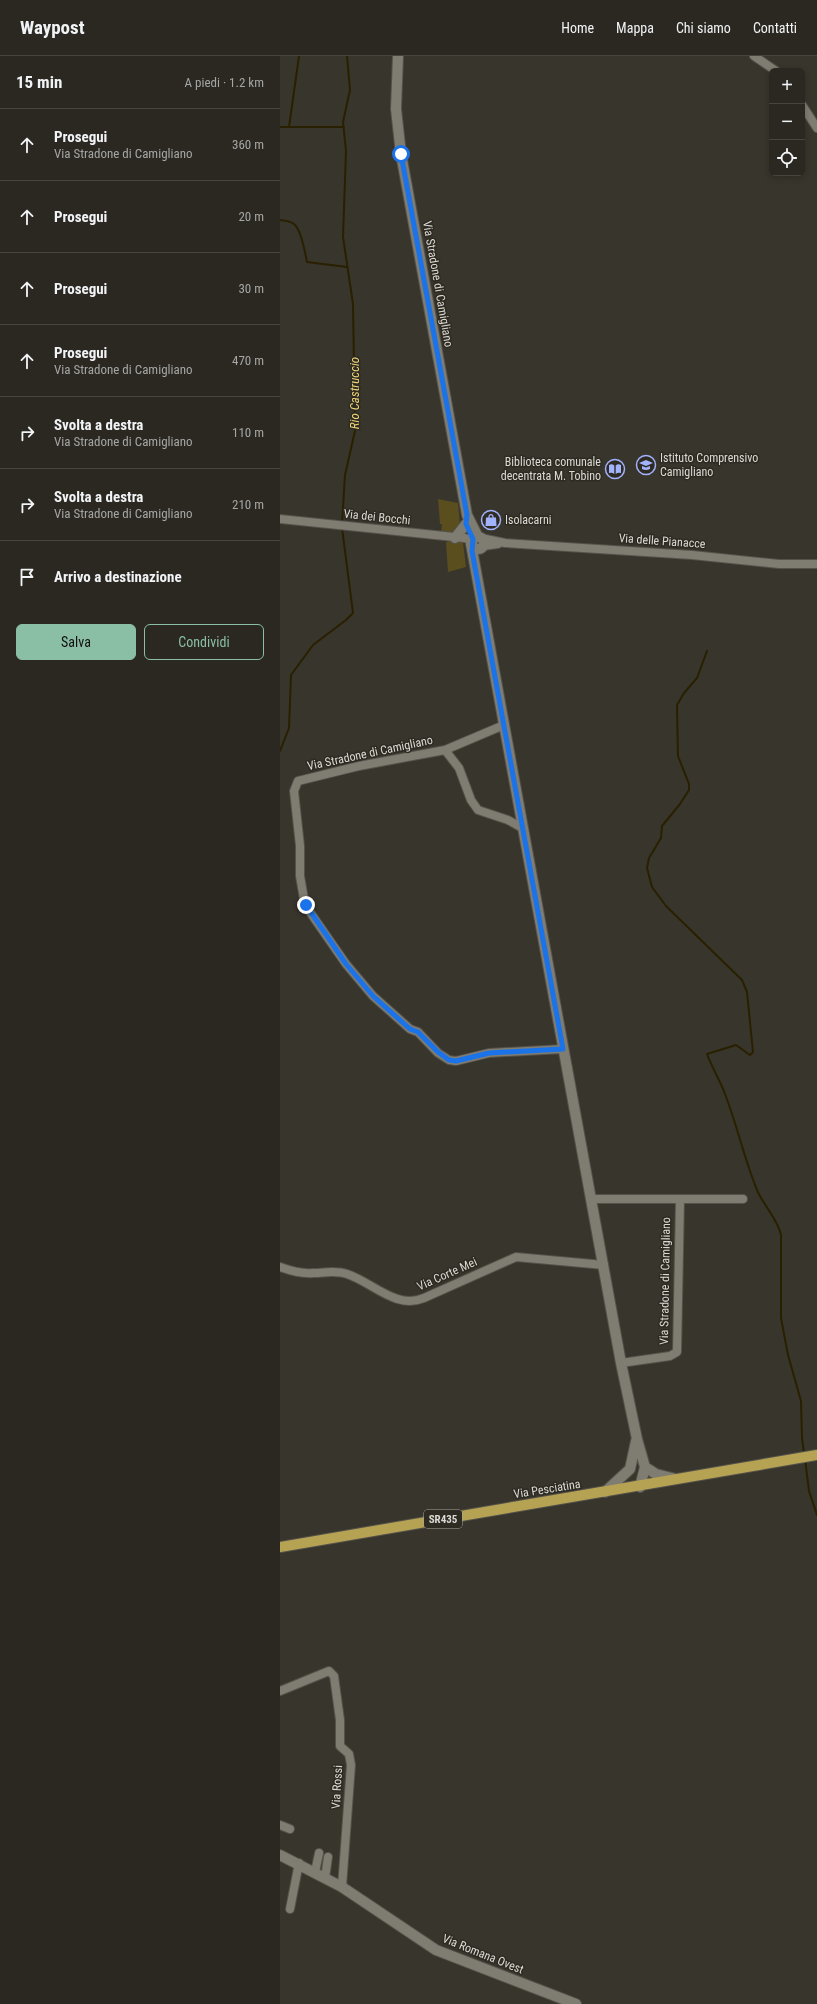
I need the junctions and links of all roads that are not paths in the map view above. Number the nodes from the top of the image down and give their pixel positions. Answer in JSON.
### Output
{"nodes":[{"id":1,"x":398,"y":56,"type":"edge"},
{"id":2,"x":754,"y":56,"type":"edge"},
{"id":3,"x":772,"y":68,"type":"edge"},
{"id":4,"x":805,"y":110,"type":"edge"},
{"id":5,"x":817,"y":128,"type":"edge"},
{"id":6,"x":280,"y":519,"type":"edge"},
{"id":7,"x":467,"y":520,"type":"junction"},
{"id":8,"x":455,"y":538,"type":"junction"},
{"id":9,"x":477,"y":542,"type":"junction"},
{"id":10,"x":817,"y":564,"type":"edge"},
{"id":11,"x":504,"y":725,"type":"junction"},
{"id":12,"x":445,"y":750,"type":"junction"},
{"id":13,"x":524,"y":829,"type":"junction"},
{"id":14,"x":563,"y":1049,"type":"junction"},
{"id":15,"x":743,"y":1199,"type":"dead end"},
{"id":16,"x":591,"y":1200,"type":"junction"},
{"id":17,"x":680,"y":1200,"type":"junction"},
{"id":18,"x":604,"y":1265,"type":"junction"},
{"id":19,"x":280,"y":1267,"type":"edge"},
{"id":20,"x":622,"y":1363,"type":"junction"},
{"id":21,"x":637,"y":1439,"type":"junction"},
{"id":22,"x":809,"y":1456,"type":"edge"},
{"id":23,"x":645,"y":1467,"type":"junction"},
{"id":24,"x":630,"y":1469,"type":"junction"},
{"id":25,"x":679,"y":1480,"type":"junction"},
{"id":26,"x":640,"y":1487,"type":"junction"},
{"id":27,"x":605,"y":1492,"type":"junction"},
{"id":28,"x":280,"y":1547,"type":"edge"},
{"id":29,"x":280,"y":1691,"type":"edge"},
{"id":30,"x":280,"y":1825,"type":"edge"},
{"id":31,"x":290,"y":1829,"type":"dead end"},
{"id":32,"x":319,"y":1853,"type":"dead end"},
{"id":33,"x":280,"y":1855,"type":"edge"},
{"id":34,"x":328,"y":1856,"type":"dead end"},
{"id":35,"x":298,"y":1863,"type":"junction"},
{"id":36,"x":315,"y":1872,"type":"junction"},
{"id":37,"x":325,"y":1878,"type":"junction"},
{"id":38,"x":342,"y":1888,"type":"junction"},
{"id":39,"x":290,"y":1909,"type":"dead end"},
{"id":40,"x":576,"y":2004,"type":"edge"}],
"edges":[{"from":1,"to":7,"type":"street","name":"Via Stradone di Camigliano"},
{"from":2,"to":3,"type":"street"},
{"from":4,"to":5,"type":"street"},
{"from":6,"to":8,"type":"street","name":"Via dei Bocchi"},
{"from":7,"to":8,"type":"street"},
{"from":7,"to":9,"type":"street","name":"Via Stradone di Camigliano"},
{"from":8,"to":9,"type":"street","name":"Via dei Bocchi"},
{"from":9,"to":10,"type":"street","name":"Via delle Pianacce"},
{"from":9,"to":11,"type":"street","name":"Via Stradone di Camigliano"},
{"from":11,"to":12,"type":"street","name":"Via Stradone di Camigliano"},
{"from":11,"to":13,"type":"street"},
{"from":12,"to":13,"type":"street","name":"Via Stradone di Camigliano"},
{"from":12,"to":14,"type":"street","name":"Via Stradone di Camigliano"},
{"from":13,"to":14,"type":"street"},
{"from":14,"to":16,"type":"street"},
{"from":15,"to":17,"type":"street","name":"Via Stradone di Camigliano"},
{"from":16,"to":17,"type":"street","name":"Via Stradone di Camigliano"},
{"from":16,"to":18,"type":"street"},
{"from":17,"to":20,"type":"street","name":"Via Stradone di Camigliano"},
{"from":18,"to":19,"type":"street","name":"Via Corte Mei"},
{"from":18,"to":20,"type":"street"},
{"from":20,"to":21,"type":"street"},
{"from":21,"to":23,"type":"street"},
{"from":21,"to":24,"type":"street"},
{"from":22,"to":25,"type":"main road","name":"Via Pesciatina","number":"SR435"},
{"from":23,"to":25,"type":"street"},
{"from":23,"to":26,"type":"street"},
{"from":24,"to":26,"type":"street"},
{"from":24,"to":27,"type":"street"},
{"from":25,"to":26,"type":"main road","name":"Via Pesciatina","number":"SR435"},
{"from":26,"to":27,"type":"main road","name":"Via Pesciatina","number":"SR435"},
{"from":27,"to":28,"type":"main road","name":"Via Pesciatina","number":"SR435"},
{"from":29,"to":38,"type":"street","name":"Via Rossi"},
{"from":30,"to":31,"type":"street"},
{"from":32,"to":36,"type":"street"},
{"from":33,"to":35,"type":"street","name":"Via Romana Ovest"},
{"from":34,"to":37,"type":"street"},
{"from":35,"to":36,"type":"street","name":"Via Romana Ovest"},
{"from":35,"to":39,"type":"street"},
{"from":36,"to":37,"type":"street","name":"Via Romana Ovest"},
{"from":37,"to":38,"type":"street","name":"Via Romana Ovest"},
{"from":38,"to":40,"type":"street","name":"Via Romana Ovest"}]}
